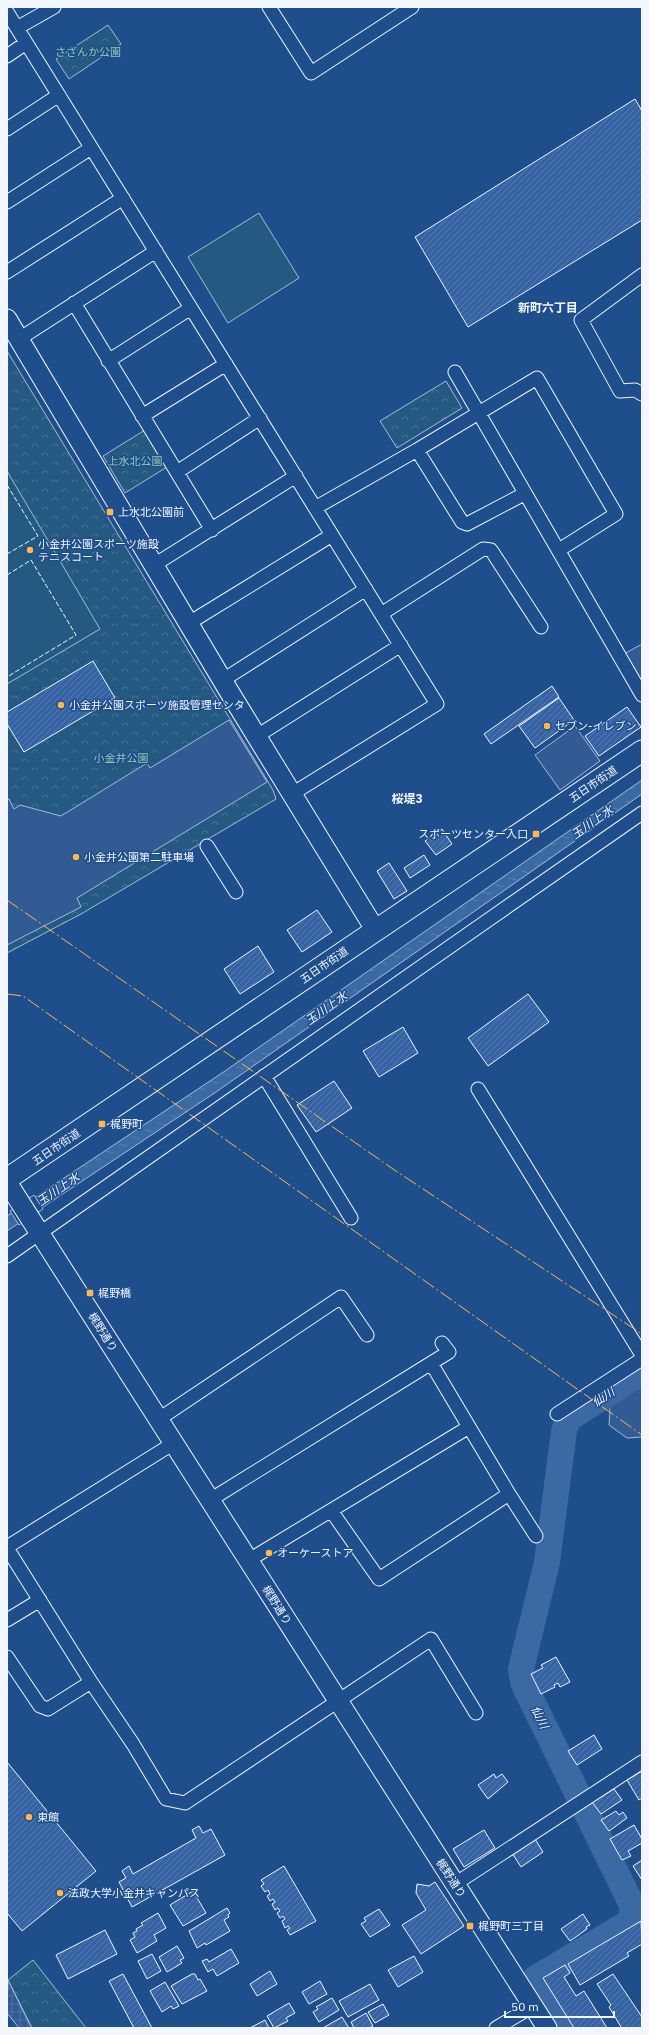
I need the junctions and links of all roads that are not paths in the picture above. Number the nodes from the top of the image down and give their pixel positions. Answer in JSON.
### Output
{"nodes":[{"id":1,"x":54,"y":7,"type":"edge"},
{"id":2,"x":412,"y":7,"type":"edge"},
{"id":3,"x":275,"y":9,"type":"edge"},
{"id":4,"x":7,"y":12,"type":"edge"},
{"id":5,"x":17,"y":28,"type":"junction"},
{"id":6,"x":26,"y":43,"type":"junction"},
{"id":7,"x":7,"y":56,"type":"edge"},
{"id":8,"x":59,"y":95,"type":"junction"},
{"id":9,"x":7,"y":129,"type":"edge"},
{"id":10,"x":91,"y":148,"type":"junction"},
{"id":11,"x":123,"y":198,"type":"junction"},
{"id":12,"x":7,"y":202,"type":"edge"},
{"id":13,"x":156,"y":251,"type":"junction"},
{"id":14,"x":7,"y":272,"type":"edge"},
{"id":15,"x":642,"y":275,"type":"edge"},
{"id":16,"x":74,"y":303,"type":"junction"},
{"id":17,"x":191,"y":308,"type":"junction"},
{"id":18,"x":7,"y":320,"type":"edge"},
{"id":19,"x":19,"y":339,"type":"junction"},
{"id":20,"x":108,"y":360,"type":"junction"},
{"id":21,"x":226,"y":364,"type":"junction"},
{"id":22,"x":455,"y":372,"type":"dead end"},
{"id":23,"x":642,"y":394,"type":"edge"},
{"id":24,"x":478,"y":413,"type":"junction"},
{"id":25,"x":142,"y":416,"type":"junction"},
{"id":26,"x":260,"y":418,"type":"junction"},
{"id":27,"x":417,"y":450,"type":"junction"},
{"id":28,"x":177,"y":472,"type":"junction"},
{"id":29,"x":296,"y":476,"type":"junction"},
{"id":30,"x":524,"y":494,"type":"junction"},
{"id":31,"x":315,"y":508,"type":"junction"},
{"id":32,"x":212,"y":530,"type":"junction"},
{"id":33,"x":332,"y":535,"type":"junction"},
{"id":34,"x":559,"y":550,"type":"junction"},
{"id":35,"x":154,"y":565,"type":"junction"},
{"id":36,"x":366,"y":589,"type":"junction"},
{"id":37,"x":381,"y":614,"type":"junction"},
{"id":38,"x":189,"y":623,"type":"junction"},
{"id":39,"x":541,"y":627,"type":"dead end"},
{"id":40,"x":401,"y":645,"type":"junction"},
{"id":41,"x":223,"y":680,"type":"junction"},
{"id":42,"x":642,"y":696,"type":"edge"},
{"id":43,"x":257,"y":736,"type":"junction"},
{"id":44,"x":642,"y":751,"type":"edge"},
{"id":45,"x":292,"y":794,"type":"junction"},
{"id":46,"x":642,"y":813,"type":"edge"},
{"id":47,"x":208,"y":846,"type":"dead end"},
{"id":48,"x":236,"y":892,"type":"dead end"},
{"id":49,"x":376,"y":931,"type":"junction"},
{"id":50,"x":264,"y":1076,"type":"junction"},
{"id":51,"x":478,"y":1090,"type":"dead end"},
{"id":52,"x":7,"y":1181,"type":"edge"},
{"id":53,"x":352,"y":1218,"type":"dead end"},
{"id":54,"x":38,"y":1229,"type":"junction"},
{"id":55,"x":7,"y":1256,"type":"edge"},
{"id":56,"x":368,"y":1335,"type":"dead end"},
{"id":57,"x":442,"y":1343,"type":"dead end"},
{"id":58,"x":642,"y":1355,"type":"edge"},
{"id":59,"x":642,"y":1360,"type":"edge"},
{"id":60,"x":431,"y":1363,"type":"junction"},
{"id":61,"x":557,"y":1414,"type":"dead end"},
{"id":62,"x":159,"y":1419,"type":"junction"},
{"id":63,"x":469,"y":1427,"type":"junction"},
{"id":64,"x":174,"y":1443,"type":"junction"},
{"id":65,"x":509,"y":1494,"type":"junction"},
{"id":66,"x":210,"y":1500,"type":"junction"},
{"id":67,"x":332,"y":1512,"type":"junction"},
{"id":68,"x":536,"y":1536,"type":"dead end"},
{"id":69,"x":7,"y":1548,"type":"edge"},
{"id":70,"x":249,"y":1560,"type":"junction"},
{"id":71,"x":40,"y":1600,"type":"junction"},
{"id":72,"x":7,"y":1620,"type":"edge"},
{"id":73,"x":7,"y":1657,"type":"edge"},
{"id":74,"x":91,"y":1682,"type":"junction"},
{"id":75,"x":338,"y":1702,"type":"junction"},
{"id":76,"x":476,"y":1714,"type":"dead end"},
{"id":77,"x":642,"y":1762,"type":"edge"},
{"id":78,"x":455,"y":1884,"type":"junction"},
{"id":79,"x":533,"y":2006,"type":"junction"},
{"id":80,"x":496,"y":2028,"type":"edge"},
{"id":81,"x":547,"y":2028,"type":"edge"}],
"edges":[{"from":1,"to":5,"type":"street"},
{"from":2,"to":3,"type":"street"},
{"from":4,"to":5,"type":"street"},
{"from":5,"to":6,"type":"street"},
{"from":6,"to":7,"type":"street"},
{"from":6,"to":8,"type":"street"},
{"from":8,"to":9,"type":"street"},
{"from":8,"to":10,"type":"street"},
{"from":10,"to":11,"type":"street"},
{"from":10,"to":12,"type":"street"},
{"from":11,"to":13,"type":"street"},
{"from":11,"to":14,"type":"street"},
{"from":13,"to":16,"type":"street"},
{"from":13,"to":17,"type":"street"},
{"from":15,"to":23,"type":"street"},
{"from":16,"to":19,"type":"street"},
{"from":16,"to":20,"type":"street"},
{"from":17,"to":20,"type":"street"},
{"from":17,"to":21,"type":"street"},
{"from":18,"to":19,"type":"street"},
{"from":19,"to":35,"type":"street"},
{"from":20,"to":25,"type":"street"},
{"from":21,"to":25,"type":"street"},
{"from":21,"to":26,"type":"street"},
{"from":22,"to":24,"type":"street"},
{"from":24,"to":27,"type":"street"},
{"from":24,"to":30,"type":"street"},
{"from":24,"to":34,"type":"street"},
{"from":25,"to":28,"type":"street"},
{"from":26,"to":28,"type":"street"},
{"from":26,"to":29,"type":"street"},
{"from":27,"to":30,"type":"street"},
{"from":27,"to":31,"type":"street"},
{"from":28,"to":32,"type":"street"},
{"from":29,"to":31,"type":"street"},
{"from":29,"to":32,"type":"street"},
{"from":30,"to":34,"type":"street"},
{"from":31,"to":33,"type":"street"},
{"from":32,"to":35,"type":"street"},
{"from":33,"to":36,"type":"street"},
{"from":33,"to":38,"type":"street"},
{"from":34,"to":42,"type":"street"},
{"from":35,"to":38,"type":"street"},
{"from":36,"to":37,"type":"street"},
{"from":36,"to":41,"type":"street"},
{"from":37,"to":39,"type":"street"},
{"from":37,"to":40,"type":"street"},
{"from":38,"to":41,"type":"street"},
{"from":40,"to":43,"type":"street"},
{"from":40,"to":45,"type":"street"},
{"from":41,"to":43,"type":"street"},
{"from":43,"to":45,"type":"street"},
{"from":44,"to":49,"type":"main road","name":"五日市街道"},
{"from":45,"to":49,"type":"street"},
{"from":46,"to":50,"type":"street"},
{"from":47,"to":48,"type":"street"},
{"from":49,"to":52,"type":"main road","name":"五日市街道"},
{"from":50,"to":53,"type":"street"},
{"from":50,"to":54,"type":"street"},
{"from":51,"to":58,"type":"street"},
{"from":52,"to":54,"type":"street","name":"梶野通り"},
{"from":54,"to":55,"type":"street"},
{"from":54,"to":62,"type":"street","name":"梶野通り"},
{"from":56,"to":62,"type":"street"},
{"from":57,"to":60,"type":"street"},
{"from":59,"to":61,"type":"street"},
{"from":60,"to":63,"type":"street"},
{"from":60,"to":66,"type":"street"},
{"from":62,"to":64,"type":"street","name":"梶野通り"},
{"from":63,"to":65,"type":"street"},
{"from":63,"to":67,"type":"street"},
{"from":64,"to":66,"type":"street","name":"梶野通り"},
{"from":64,"to":69,"type":"street"},
{"from":65,"to":67,"type":"street"},
{"from":65,"to":68,"type":"street"},
{"from":66,"to":70,"type":"street","name":"梶野通り"},
{"from":67,"to":70,"type":"street"},
{"from":69,"to":71,"type":"street"},
{"from":70,"to":75,"type":"street","name":"梶野通り"},
{"from":71,"to":72,"type":"street"},
{"from":71,"to":74,"type":"street"},
{"from":73,"to":74,"type":"street"},
{"from":74,"to":75,"type":"street"},
{"from":75,"to":76,"type":"street"},
{"from":75,"to":78,"type":"street","name":"梶野通り"},
{"from":77,"to":78,"type":"street"},
{"from":78,"to":79,"type":"street","name":"梶野通り"},
{"from":79,"to":80,"type":"street"},
{"from":79,"to":81,"type":"street","name":"梶野通り"}]}
